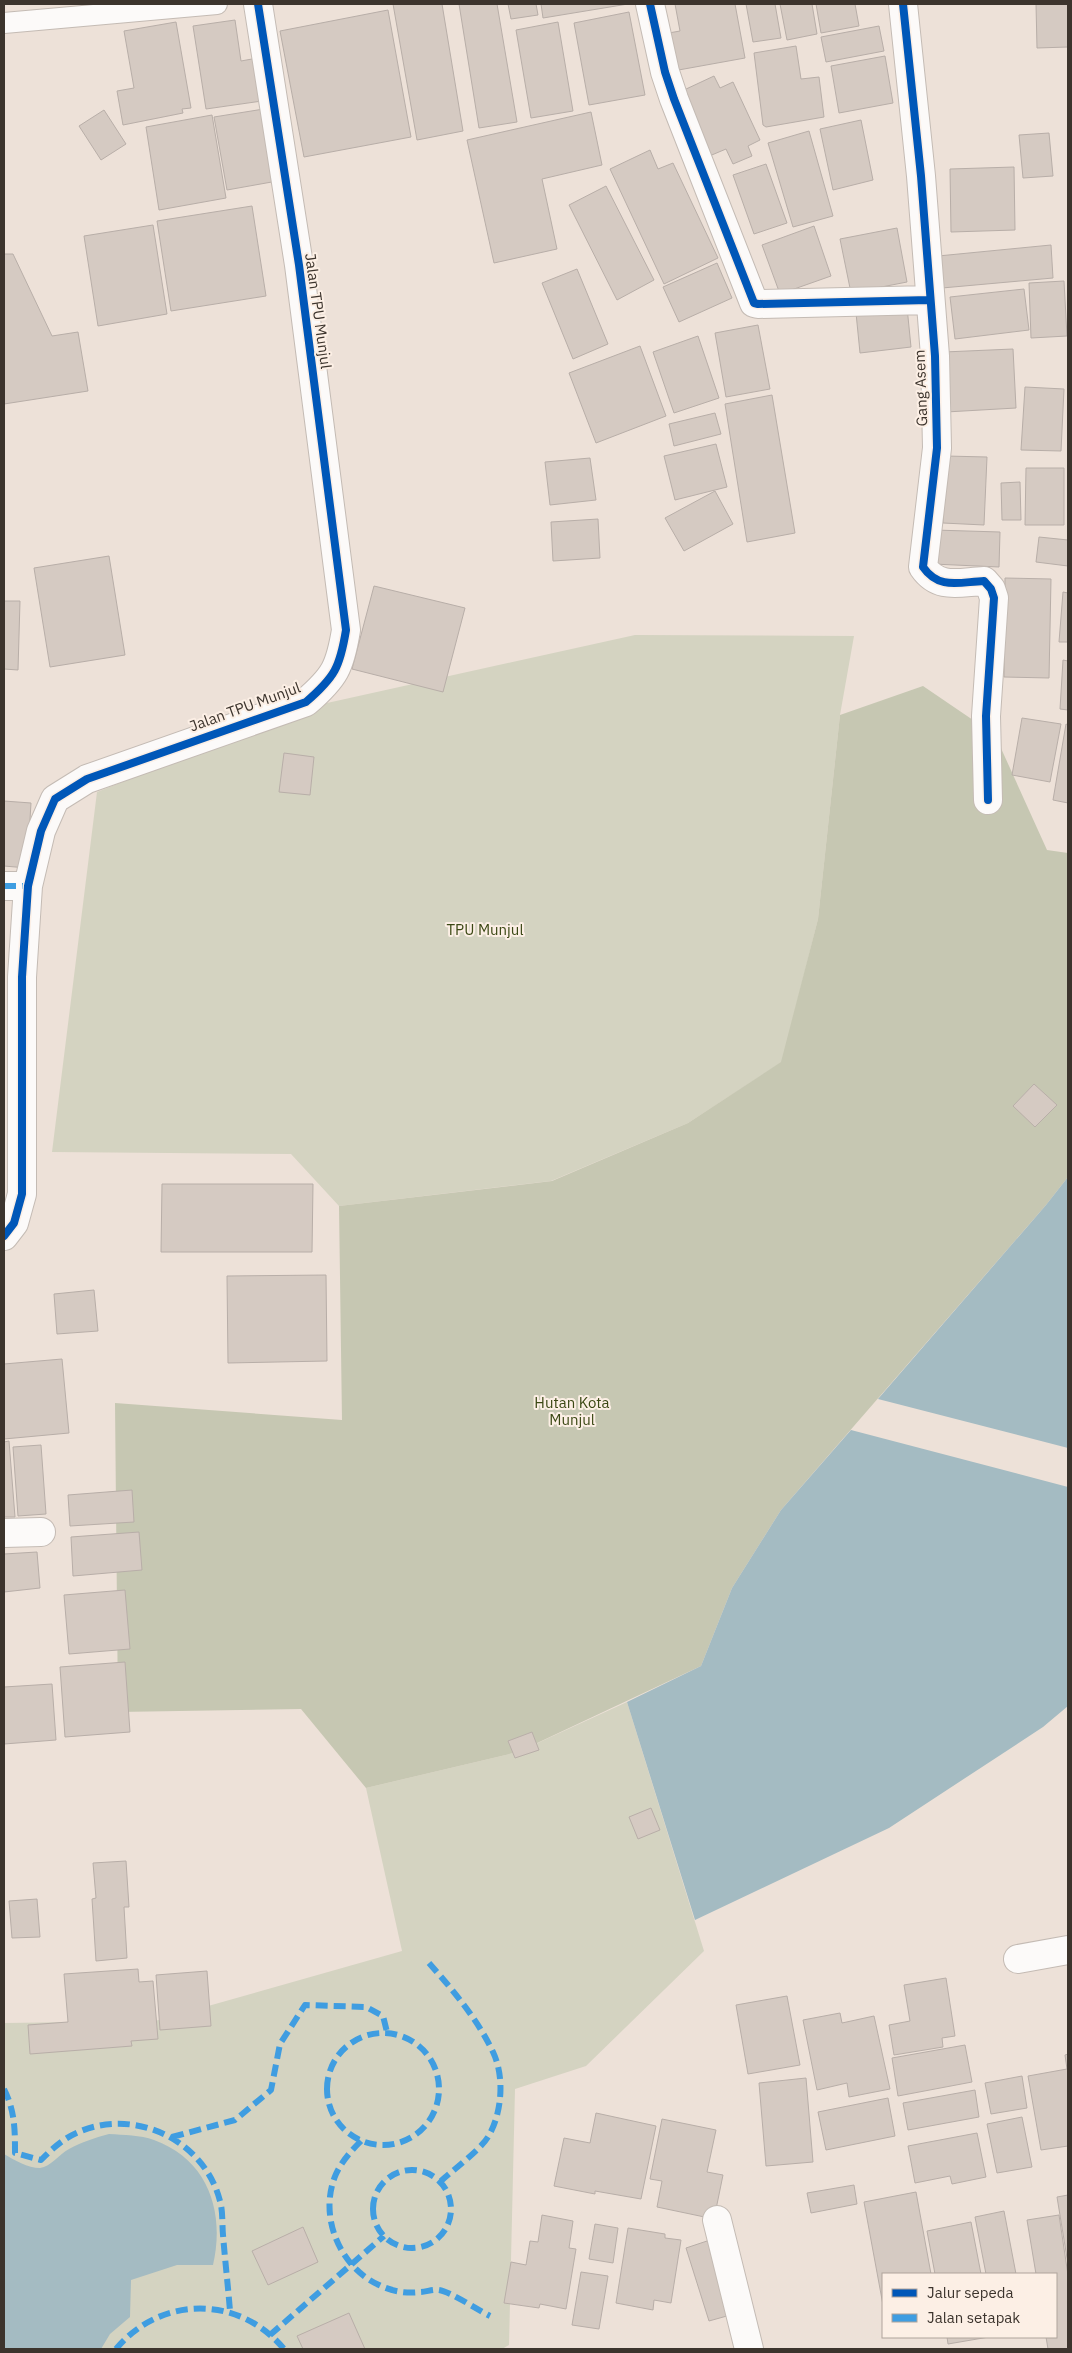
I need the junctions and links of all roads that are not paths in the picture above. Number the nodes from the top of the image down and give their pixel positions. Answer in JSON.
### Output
{"nodes":[{"id":1,"x":217,"y":4,"type":"edge"},
{"id":2,"x":258,"y":4,"type":"edge"},
{"id":3,"x":650,"y":4,"type":"edge"},
{"id":4,"x":903,"y":4,"type":"edge"},
{"id":5,"x":4,"y":23,"type":"edge"},
{"id":6,"x":929,"y":300,"type":"junction"},
{"id":7,"x":988,"y":800,"type":"dead end"},
{"id":8,"x":16,"y":886,"type":"edge"},
{"id":9,"x":4,"y":1236,"type":"edge"},
{"id":10,"x":41,"y":1532,"type":"dead end"},
{"id":11,"x":4,"y":1533,"type":"edge"},
{"id":12,"x":1068,"y":1950,"type":"edge"},
{"id":13,"x":1018,"y":1959,"type":"dead end"},
{"id":14,"x":717,"y":2220,"type":"dead end"},
{"id":15,"x":749,"y":2349,"type":"edge"}],
"edges":[{"from":1,"to":5,"type":"lane"},
{"from":2,"to":8,"type":"street","name":"Jalan TPU Munjul"},
{"from":3,"to":6,"type":"street"},
{"from":4,"to":6,"type":"street","name":"Gang Asem"},
{"from":6,"to":7,"type":"street","name":"Gang Asem"},
{"from":8,"to":9,"type":"street","name":"Jalan TPU Munjul"},
{"from":10,"to":11,"type":"street"},
{"from":12,"to":13,"type":"street"},
{"from":14,"to":15,"type":"street"}]}
